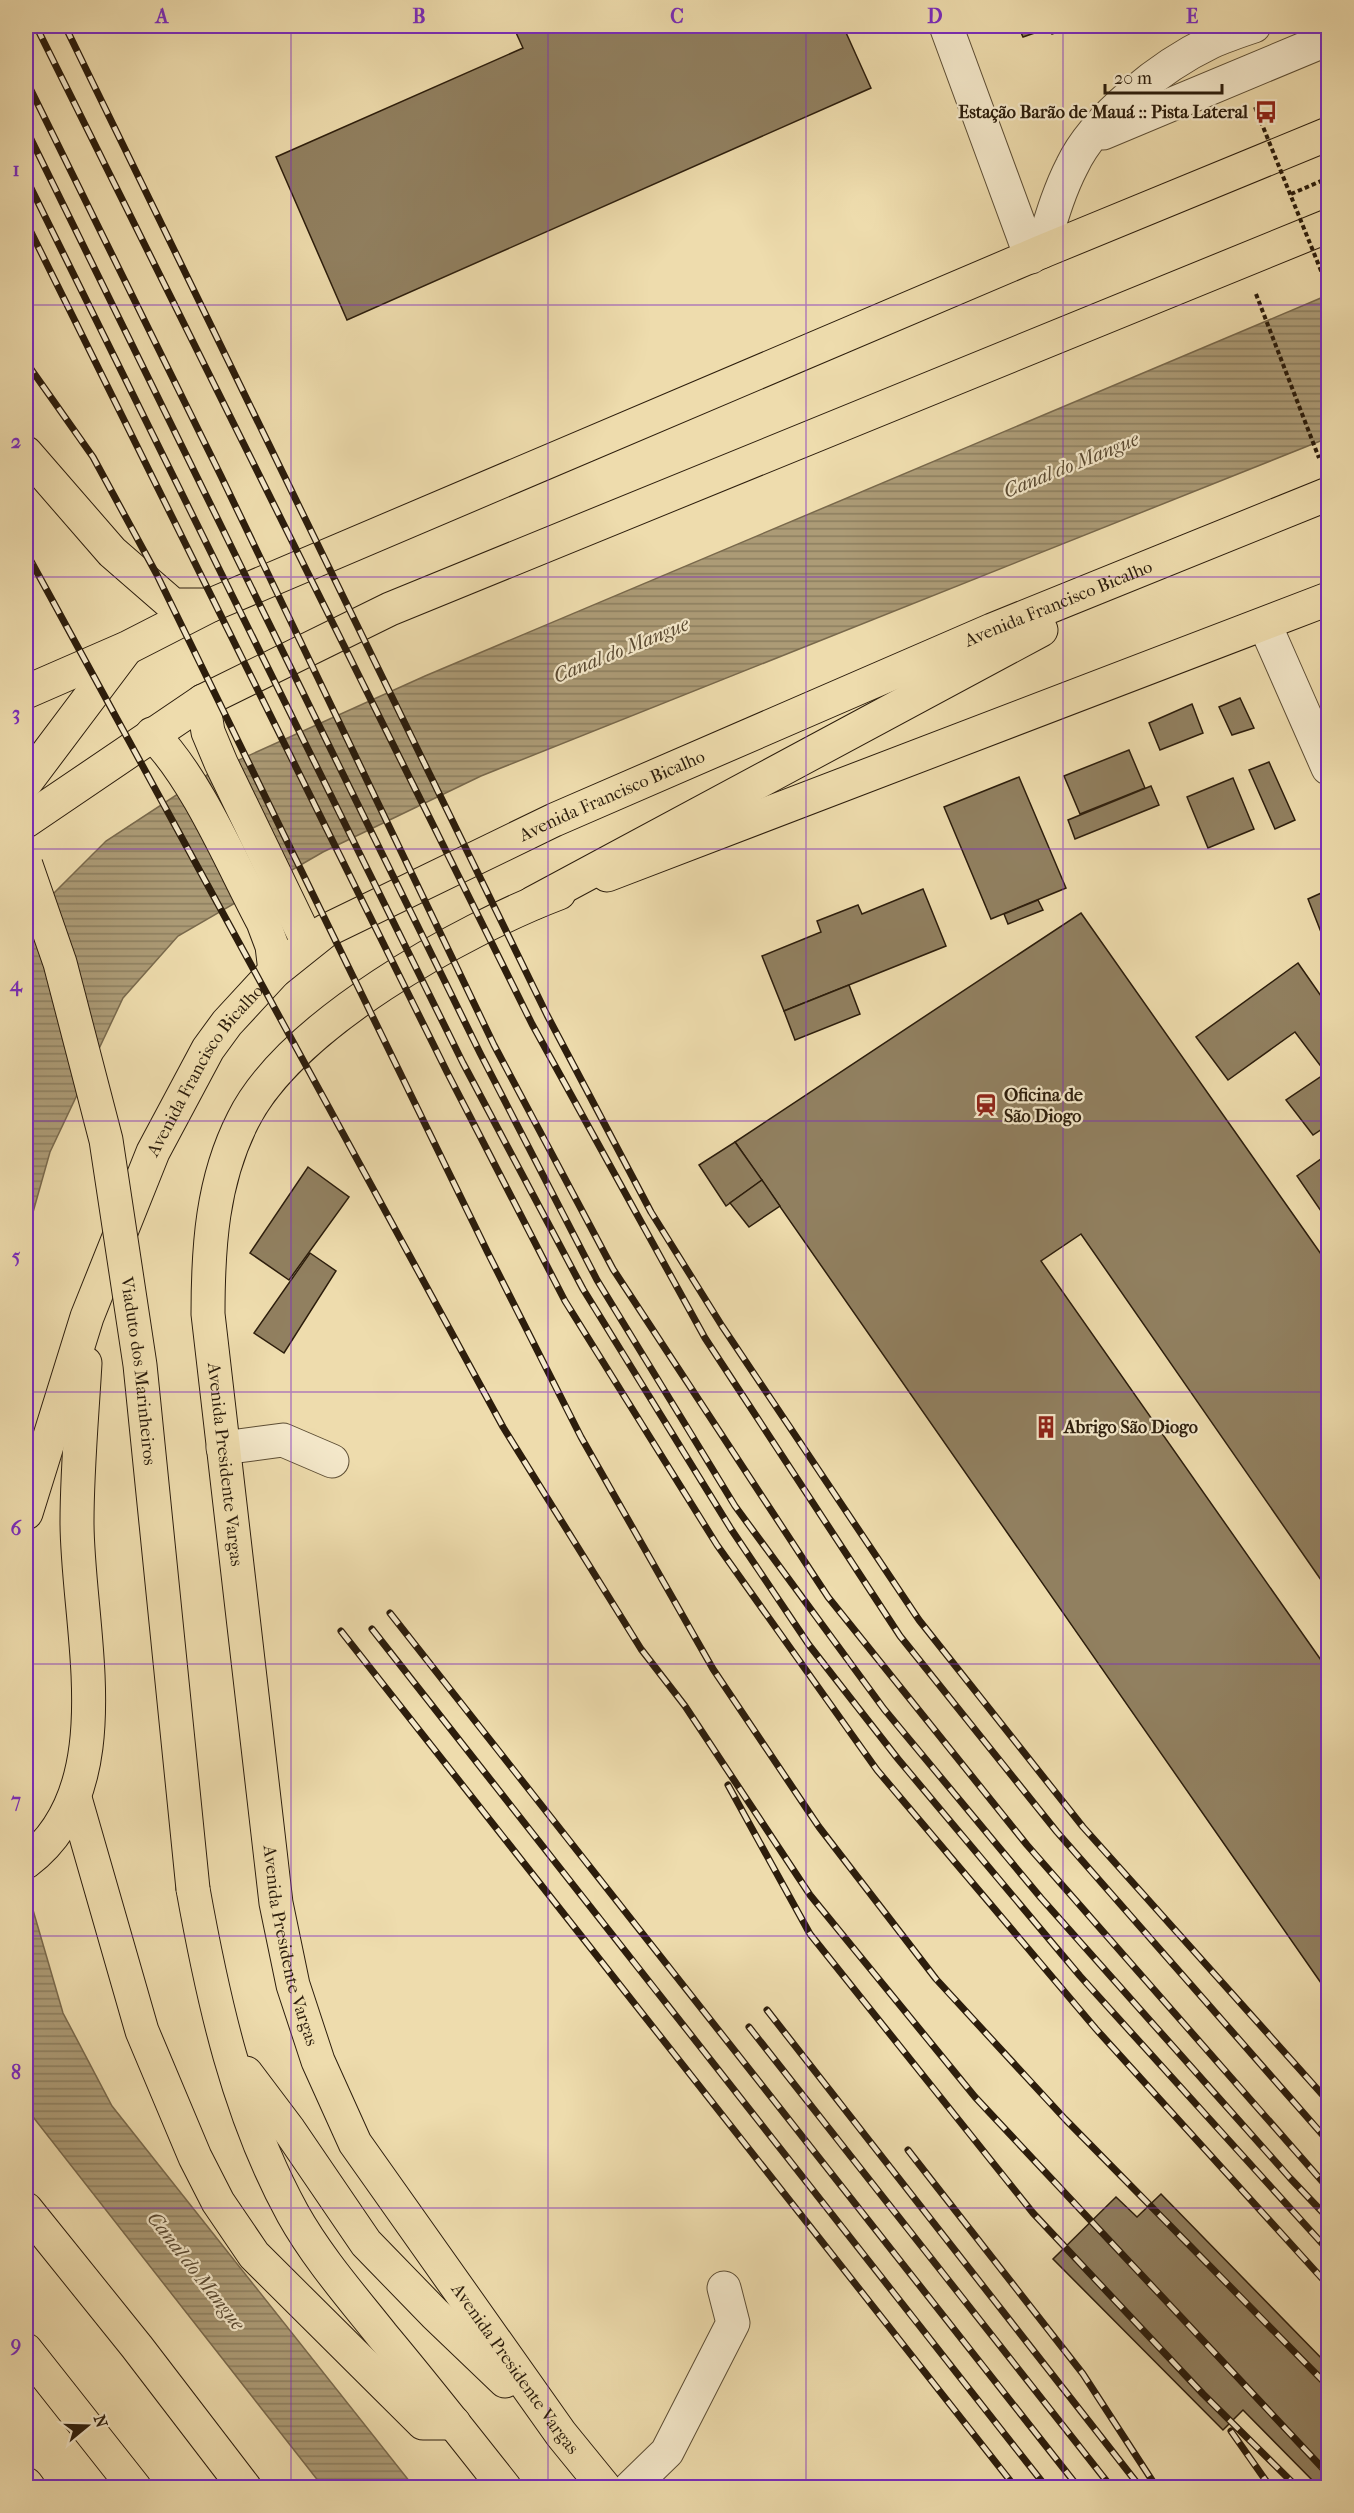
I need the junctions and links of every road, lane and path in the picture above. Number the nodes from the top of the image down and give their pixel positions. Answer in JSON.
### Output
{"nodes":[{"id":1,"x":946,"y":26,"type":"edge"},
{"id":2,"x":1254,"y":26,"type":"edge"},
{"id":3,"x":1329,"y":39,"type":"edge"},
{"id":4,"x":1255,"y":107,"type":"dead end"},
{"id":5,"x":1329,"y":134,"type":"edge"},
{"id":6,"x":1091,"y":138,"type":"junction"},
{"id":7,"x":1329,"y":178,"type":"edge"},
{"id":8,"x":1291,"y":194,"type":"junction"},
{"id":9,"x":1329,"y":226,"type":"edge"},
{"id":10,"x":1036,"y":255,"type":"junction"},
{"id":11,"x":1329,"y":288,"type":"edge"},
{"id":12,"x":1263,"y":313,"type":"dead end"},
{"id":13,"x":26,"y":453,"type":"edge"},
{"id":14,"x":1325,"y":478,"type":"edge"},
{"id":15,"x":1167,"y":559,"type":"junction"},
{"id":16,"x":1329,"y":599,"type":"edge"},
{"id":17,"x":211,"y":605,"type":"junction"},
{"id":18,"x":1265,"y":626,"type":"junction"},
{"id":19,"x":128,"y":648,"type":"junction"},
{"id":20,"x":26,"y":692,"type":"edge"},
{"id":21,"x":203,"y":701,"type":"junction"},
{"id":22,"x":152,"y":734,"type":"junction"},
{"id":23,"x":1329,"y":768,"type":"edge"},
{"id":24,"x":26,"y":782,"type":"edge"},
{"id":25,"x":26,"y":821,"type":"edge"},
{"id":26,"x":26,"y":866,"type":"edge"},
{"id":27,"x":533,"y":903,"type":"junction"},
{"id":28,"x":308,"y":943,"type":"junction"},
{"id":29,"x":275,"y":971,"type":"junction"},
{"id":30,"x":87,"y":1317,"type":"junction"},
{"id":31,"x":223,"y":1448,"type":"junction"},
{"id":32,"x":332,"y":1461,"type":"dead end"},
{"id":33,"x":26,"y":1513,"type":"edge"},
{"id":34,"x":75,"y":1798,"type":"junction"},
{"id":35,"x":26,"y":1862,"type":"edge"},
{"id":36,"x":228,"y":2051,"type":"junction"},
{"id":37,"x":26,"y":2209,"type":"edge"},
{"id":38,"x":724,"y":2288,"type":"dead end"},
{"id":39,"x":26,"y":2350,"type":"edge"},
{"id":40,"x":454,"y":2423,"type":"junction"},
{"id":41,"x":561,"y":2434,"type":"junction"},
{"id":42,"x":26,"y":2484,"type":"edge"},
{"id":43,"x":28,"y":2487,"type":"edge"},
{"id":44,"x":135,"y":2487,"type":"edge"},
{"id":45,"x":245,"y":2487,"type":"edge"},
{"id":46,"x":505,"y":2487,"type":"edge"},
{"id":47,"x":605,"y":2487,"type":"edge"},
{"id":48,"x":630,"y":2487,"type":"edge"}],
"edges":[{"from":1,"to":10,"type":"street"},
{"from":2,"to":6,"type":"street"},
{"from":3,"to":6,"type":"street"},
{"from":4,"to":8,"type":"path","bridge":true},
{"from":5,"to":10,"type":"main road"},
{"from":6,"to":10,"type":"street"},
{"from":7,"to":8,"type":"path"},
{"from":8,"to":11,"type":"path","bridge":true},
{"from":9,"to":21,"type":"main road"},
{"from":10,"to":17,"type":"main road"},
{"from":12,"to":14,"type":"path"},
{"from":13,"to":17,"type":"main road"},
{"from":14,"to":15,"type":"main road","name":"Avenida Francisco Bicalho"},
{"from":15,"to":27,"type":"main road"},
{"from":15,"to":28,"type":"main road","name":"Avenida Francisco Bicalho"},
{"from":16,"to":18,"type":"main road"},
{"from":17,"to":19,"type":"main road"},
{"from":18,"to":23,"type":"street"},
{"from":18,"to":27,"type":"main road"},
{"from":19,"to":20,"type":"main road"},
{"from":19,"to":24,"type":"main road"},
{"from":21,"to":22,"type":"main road"},
{"from":21,"to":28,"type":"main road"},
{"from":22,"to":25,"type":"main road"},
{"from":22,"to":29,"type":"main road"},
{"from":26,"to":36,"type":"main road","name":"Viaduto dos Marinheiros","bridge":true},
{"from":27,"to":31,"type":"main road","name":"Avenida Presidente Vargas"},
{"from":28,"to":29,"type":"main road","name":"Avenida Francisco Bicalho"},
{"from":29,"to":30,"type":"main road","name":"Avenida Francisco Bicalho"},
{"from":30,"to":33,"type":"main road"},
{"from":30,"to":34,"type":"main road"},
{"from":31,"to":32,"type":"street"},
{"from":31,"to":41,"type":"main road","name":"Avenida Presidente Vargas"},
{"from":34,"to":35,"type":"main road"},
{"from":34,"to":40,"type":"main road"},
{"from":36,"to":40,"type":"main road"},
{"from":36,"to":41,"type":"main road"},
{"from":37,"to":45,"type":"main road"},
{"from":38,"to":48,"type":"street"},
{"from":39,"to":44,"type":"main road"},
{"from":40,"to":46,"type":"main road"},
{"from":41,"to":47,"type":"main road","name":"Avenida Presidente Vargas"},
{"from":42,"to":43,"type":"main road"}]}
